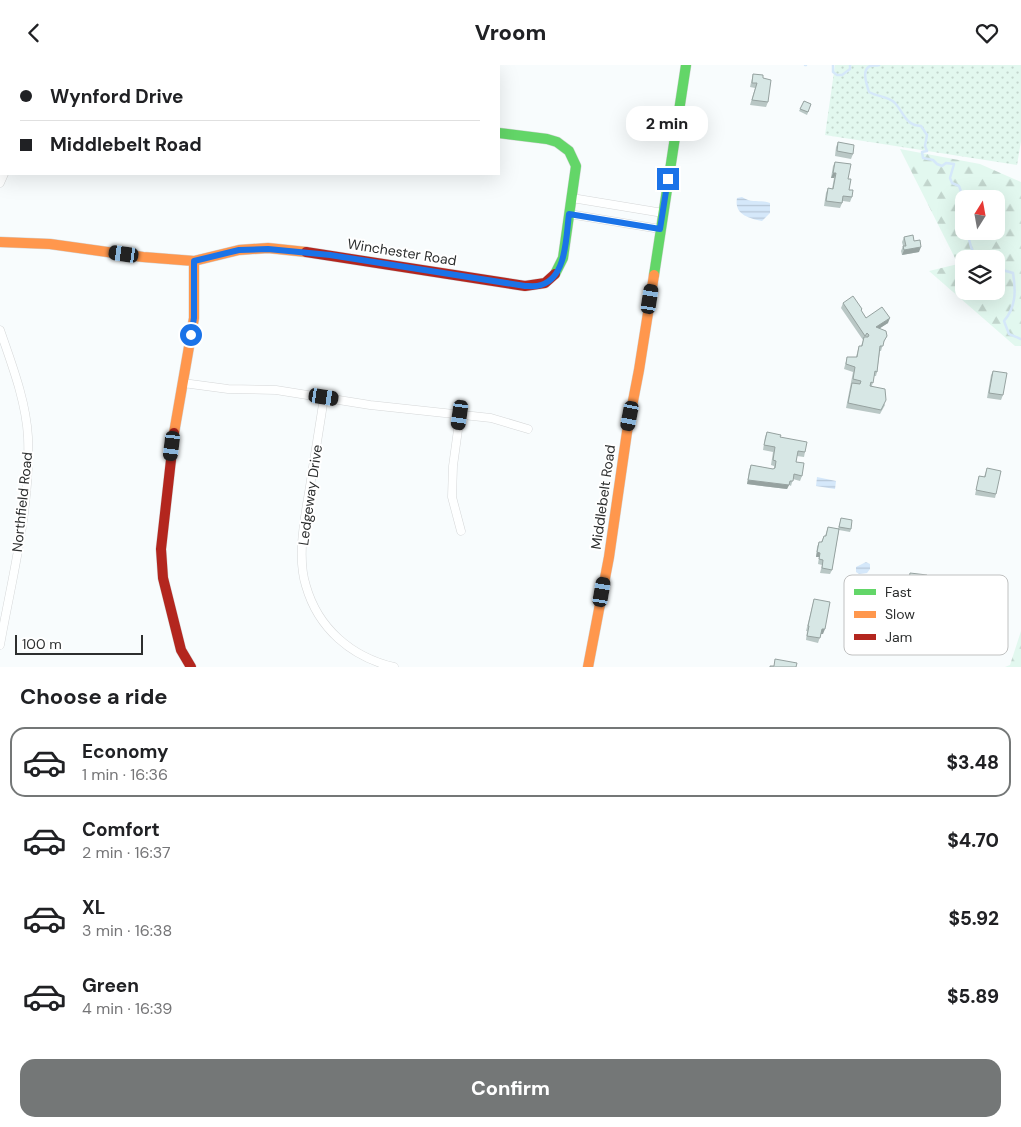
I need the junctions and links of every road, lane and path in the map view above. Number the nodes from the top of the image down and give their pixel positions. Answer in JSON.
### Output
{"nodes":[{"id":1,"x":686,"y":65,"type":"edge"},
{"id":2,"x":500,"y":133,"type":"edge"},
{"id":3,"x":570,"y":206,"type":"junction"},
{"id":4,"x":663,"y":213,"type":"junction"},
{"id":5,"x":660,"y":229,"type":"junction"},
{"id":6,"x":0,"y":242,"type":"edge"},
{"id":7,"x":194,"y":261,"type":"junction"},
{"id":8,"x":0,"y":330,"type":"edge"},
{"id":9,"x":183,"y":383,"type":"junction"},
{"id":10,"x":324,"y":397,"type":"junction"},
{"id":11,"x":460,"y":415,"type":"junction"},
{"id":12,"x":528,"y":429,"type":"dead end"},
{"id":13,"x":461,"y":531,"type":"dead end"},
{"id":14,"x":0,"y":645,"type":"edge"},
{"id":15,"x":191,"y":667,"type":"edge"},
{"id":16,"x":394,"y":667,"type":"edge"},
{"id":17,"x":588,"y":667,"type":"edge"}],
"edges":[{"from":1,"to":4,"type":"street","name":"Middlebelt Road"},
{"from":2,"to":3,"type":"street","name":"Winchester Road"},
{"from":3,"to":4,"type":"street"},
{"from":3,"to":5,"type":"street"},
{"from":3,"to":7,"type":"street","name":"Winchester Road"},
{"from":4,"to":5,"type":"street","name":"Middlebelt Road"},
{"from":5,"to":17,"type":"street","name":"Middlebelt Road"},
{"from":6,"to":7,"type":"street","name":"Winchester Road"},
{"from":7,"to":9,"type":"street"},
{"from":8,"to":14,"type":"street","name":"Northfield Road"},
{"from":9,"to":10,"type":"street"},
{"from":9,"to":15,"type":"street"},
{"from":10,"to":11,"type":"street"},
{"from":10,"to":16,"type":"street","name":"Ledgeway Drive"},
{"from":11,"to":12,"type":"street"},
{"from":11,"to":13,"type":"street"}]}
